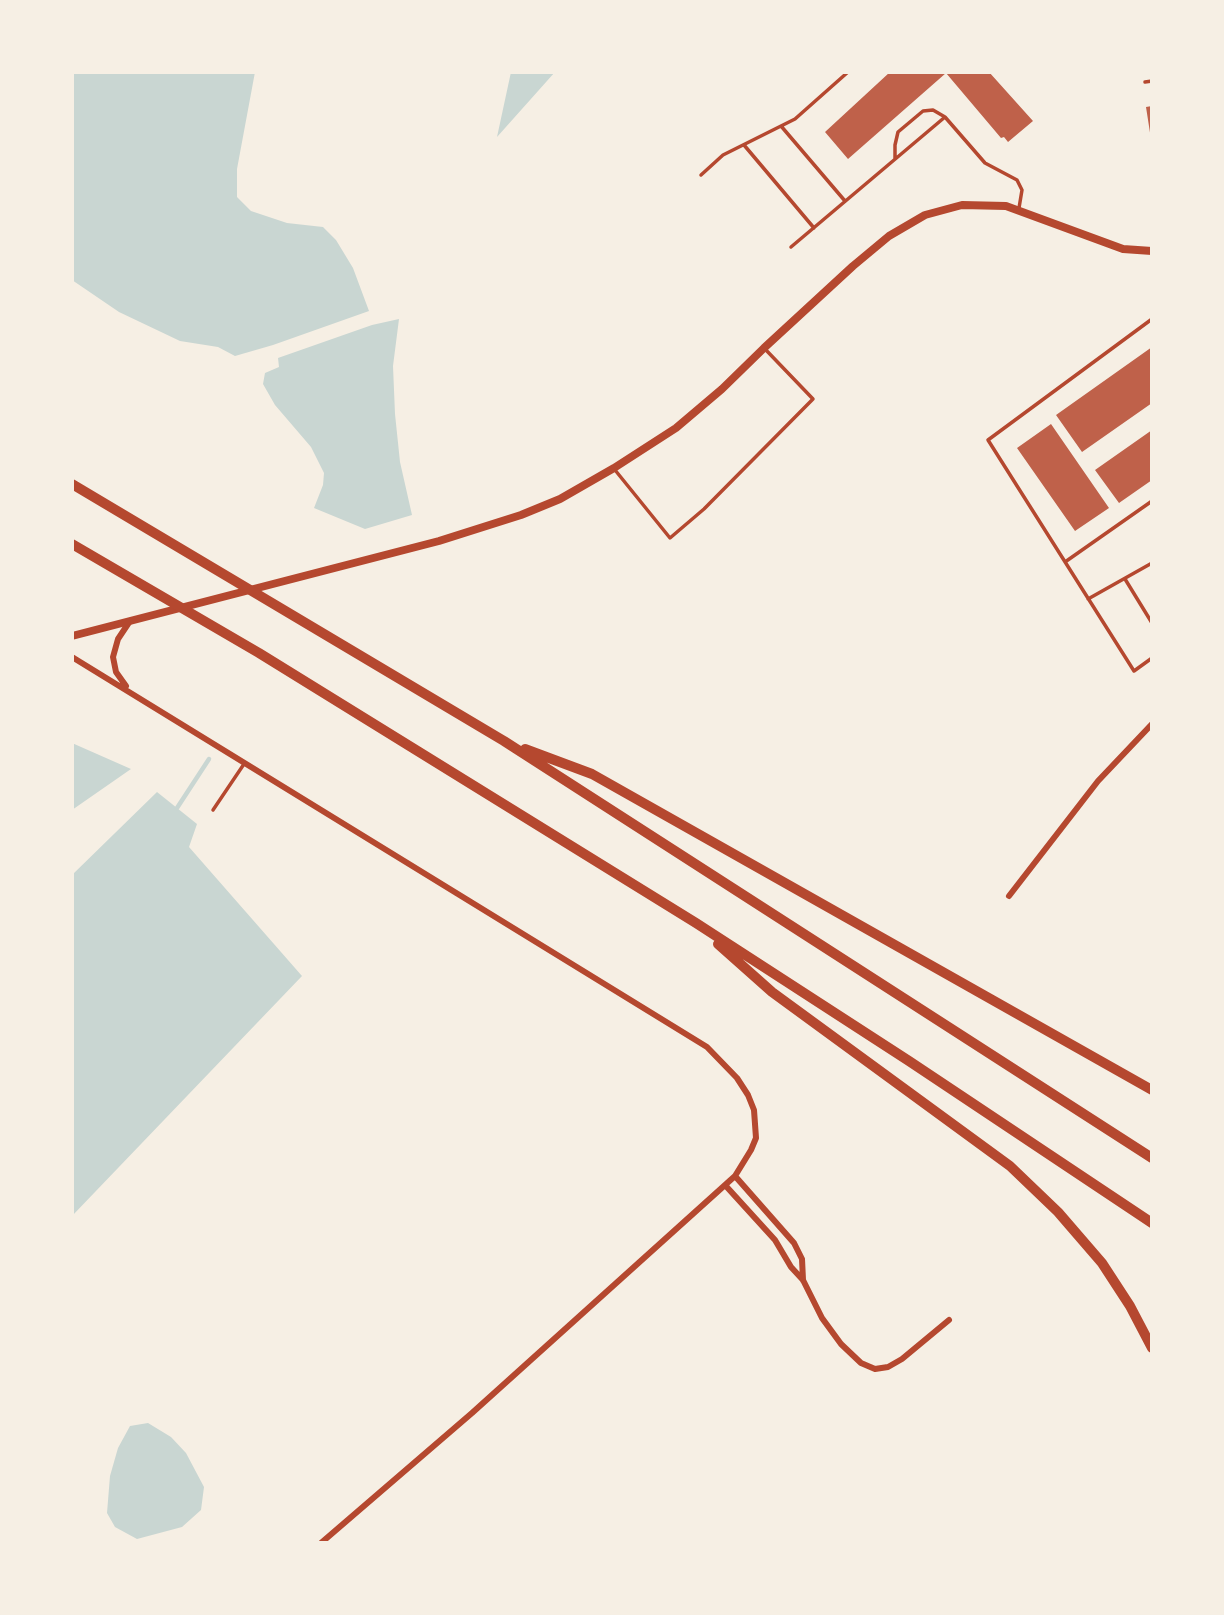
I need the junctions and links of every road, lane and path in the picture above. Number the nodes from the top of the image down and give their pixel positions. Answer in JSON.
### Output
{"nodes":[{"id":1,"x":848,"y":72,"type":"edge"},
{"id":2,"x":1152,"y":81,"type":"edge"},
{"id":3,"x":1145,"y":82,"type":"dead end"},
{"id":4,"x":945,"y":117,"type":"junction"},
{"id":5,"x":781,"y":126,"type":"junction"},
{"id":6,"x":744,"y":145,"type":"junction"},
{"id":7,"x":895,"y":159,"type":"junction"},
{"id":8,"x":701,"y":175,"type":"dead end"},
{"id":9,"x":845,"y":201,"type":"junction"},
{"id":10,"x":1019,"y":210,"type":"junction"},
{"id":11,"x":814,"y":228,"type":"junction"},
{"id":12,"x":791,"y":247,"type":"dead end"},
{"id":13,"x":1152,"y":251,"type":"edge"},
{"id":14,"x":1152,"y":318,"type":"edge"},
{"id":15,"x":764,"y":348,"type":"junction"},
{"id":16,"x":614,"y":468,"type":"junction"},
{"id":17,"x":72,"y":484,"type":"edge"},
{"id":18,"x":1152,"y":501,"type":"edge"},
{"id":19,"x":72,"y":544,"type":"edge"},
{"id":20,"x":1065,"y":562,"type":"junction"},
{"id":21,"x":1152,"y":563,"type":"edge"},
{"id":22,"x":1125,"y":579,"type":"junction"},
{"id":23,"x":1088,"y":599,"type":"junction"},
{"id":24,"x":130,"y":621,"type":"junction"},
{"id":25,"x":1152,"y":623,"type":"edge"},
{"id":26,"x":72,"y":636,"type":"edge"},
{"id":27,"x":72,"y":657,"type":"edge"},
{"id":28,"x":1152,"y":657,"type":"edge"},
{"id":29,"x":129,"y":691,"type":"junction"},
{"id":30,"x":1152,"y":724,"type":"edge"},
{"id":31,"x":503,"y":741,"type":"junction"},
{"id":32,"x":245,"y":762,"type":"junction"},
{"id":33,"x":213,"y":810,"type":"dead end"},
{"id":34,"x":1009,"y":896,"type":"dead end"},
{"id":35,"x":696,"y":923,"type":"junction"},
{"id":36,"x":1152,"y":1090,"type":"edge"},
{"id":37,"x":1152,"y":1158,"type":"edge"},
{"id":38,"x":735,"y":1176,"type":"junction"},
{"id":39,"x":725,"y":1185,"type":"junction"},
{"id":40,"x":1152,"y":1223,"type":"edge"},
{"id":41,"x":803,"y":1280,"type":"junction"},
{"id":42,"x":949,"y":1320,"type":"dead end"},
{"id":43,"x":1152,"y":1348,"type":"edge"},
{"id":44,"x":321,"y":1543,"type":"edge"}],
"edges":[{"from":1,"to":5,"type":"lane"},
{"from":2,"to":3,"type":"lane"},
{"from":4,"to":7,"type":"lane"},
{"from":4,"to":7,"type":"lane"},
{"from":4,"to":10,"type":"lane"},
{"from":5,"to":6,"type":"lane"},
{"from":5,"to":9,"type":"lane"},
{"from":6,"to":8,"type":"lane"},
{"from":6,"to":11,"type":"lane"},
{"from":7,"to":9,"type":"lane"},
{"from":9,"to":11,"type":"lane"},
{"from":10,"to":13,"type":"street"},
{"from":10,"to":15,"type":"street"},
{"from":11,"to":12,"type":"lane"},
{"from":14,"to":20,"type":"lane"},
{"from":15,"to":16,"type":"street"},
{"from":15,"to":16,"type":"lane"},
{"from":16,"to":24,"type":"street"},
{"from":17,"to":31,"type":"highway"},
{"from":18,"to":20,"type":"lane"},
{"from":19,"to":35,"type":"highway"},
{"from":20,"to":23,"type":"lane"},
{"from":21,"to":22,"type":"lane"},
{"from":22,"to":23,"type":"lane"},
{"from":22,"to":25,"type":"lane"},
{"from":23,"to":28,"type":"lane"},
{"from":24,"to":26,"type":"street"},
{"from":24,"to":29,"type":"street"},
{"from":27,"to":29,"type":"street"},
{"from":29,"to":32,"type":"street"},
{"from":30,"to":34,"type":"street"},
{"from":31,"to":36,"type":"highway"},
{"from":31,"to":37,"type":"highway"},
{"from":32,"to":33,"type":"lane"},
{"from":32,"to":38,"type":"street"},
{"from":35,"to":40,"type":"highway"},
{"from":35,"to":43,"type":"highway"},
{"from":38,"to":39,"type":"street"},
{"from":38,"to":41,"type":"street"},
{"from":39,"to":41,"type":"street"},
{"from":39,"to":44,"type":"street"},
{"from":41,"to":42,"type":"street"}]}
